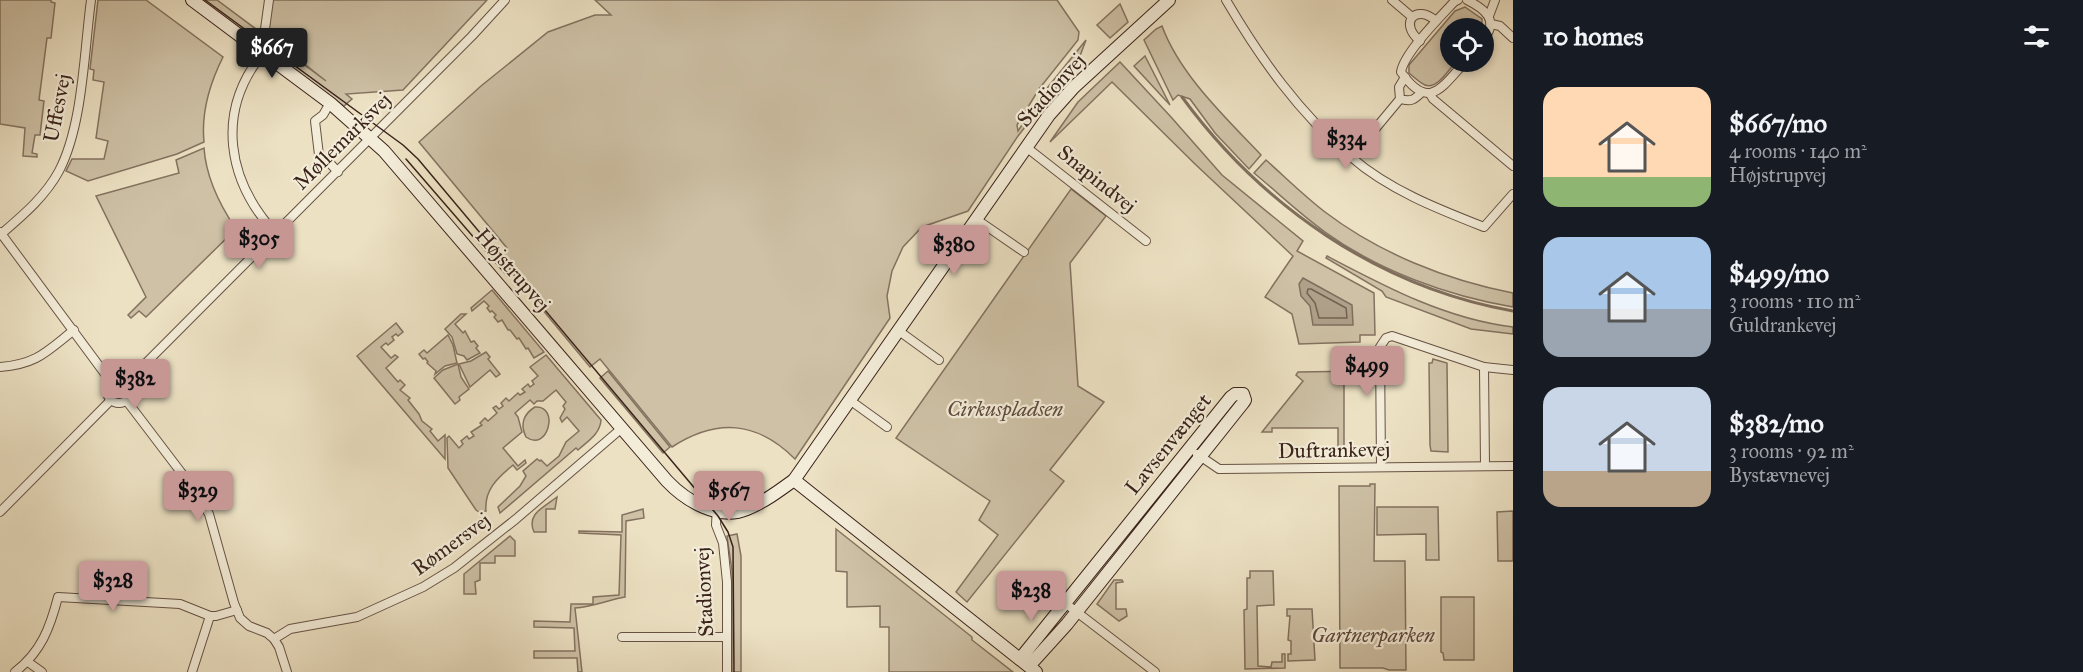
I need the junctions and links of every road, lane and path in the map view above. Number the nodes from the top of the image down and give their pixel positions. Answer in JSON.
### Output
{"nodes":[{"id":1,"x":90,"y":0,"type":"edge"},
{"id":2,"x":192,"y":0,"type":"edge"},
{"id":3,"x":269,"y":0,"type":"edge"},
{"id":4,"x":505,"y":0,"type":"edge"},
{"id":5,"x":1169,"y":0,"type":"edge"},
{"id":6,"x":1226,"y":0,"type":"edge"},
{"id":7,"x":1392,"y":0,"type":"edge"},
{"id":8,"x":1458,"y":0,"type":"edge"},
{"id":9,"x":1470,"y":0,"type":"edge"},
{"id":10,"x":1495,"y":0,"type":"edge"},
{"id":11,"x":1412,"y":17,"type":"junction"},
{"id":12,"x":1488,"y":18,"type":"edge"},
{"id":13,"x":1490,"y":18,"type":"edge"},
{"id":14,"x":1436,"y":21,"type":"junction"},
{"id":15,"x":1494,"y":22,"type":"edge"},
{"id":16,"x":265,"y":29,"type":"dead end"},
{"id":17,"x":1513,"y":38,"type":"edge"},
{"id":18,"x":1420,"y":41,"type":"junction"},
{"id":19,"x":263,"y":53,"type":"junction"},
{"id":20,"x":1456,"y":72,"type":"edge"},
{"id":21,"x":1405,"y":77,"type":"junction"},
{"id":22,"x":1426,"y":93,"type":"junction"},
{"id":23,"x":1400,"y":99,"type":"junction"},
{"id":24,"x":330,"y":103,"type":"junction"},
{"id":25,"x":370,"y":138,"type":"junction"},
{"id":26,"x":1026,"y":147,"type":"junction"},
{"id":27,"x":1352,"y":158,"type":"junction"},
{"id":28,"x":1513,"y":166,"type":"edge"},
{"id":29,"x":338,"y":172,"type":"junction"},
{"id":30,"x":1513,"y":194,"type":"edge"},
{"id":31,"x":976,"y":219,"type":"junction"},
{"id":32,"x":0,"y":234,"type":"edge"},
{"id":33,"x":276,"y":234,"type":"junction"},
{"id":34,"x":1146,"y":241,"type":"dead end"},
{"id":35,"x":1024,"y":252,"type":"dead end"},
{"id":36,"x":74,"y":330,"type":"junction"},
{"id":37,"x":899,"y":331,"type":"junction"},
{"id":38,"x":939,"y":360,"type":"dead end"},
{"id":39,"x":0,"y":367,"type":"edge"},
{"id":40,"x":1484,"y":367,"type":"junction"},
{"id":41,"x":1513,"y":370,"type":"edge"},
{"id":42,"x":111,"y":382,"type":"junction"},
{"id":43,"x":127,"y":382,"type":"junction"},
{"id":44,"x":111,"y":400,"type":"junction"},
{"id":45,"x":126,"y":400,"type":"junction"},
{"id":46,"x":851,"y":401,"type":"junction"},
{"id":47,"x":887,"y":427,"type":"dead end"},
{"id":48,"x":622,"y":428,"type":"junction"},
{"id":49,"x":1190,"y":448,"type":"junction"},
{"id":50,"x":1201,"y":456,"type":"junction"},
{"id":51,"x":1485,"y":466,"type":"junction"},
{"id":52,"x":1513,"y":466,"type":"edge"},
{"id":53,"x":1381,"y":467,"type":"junction"},
{"id":54,"x":794,"y":480,"type":"junction"},
{"id":55,"x":717,"y":507,"type":"junction"},
{"id":56,"x":0,"y":512,"type":"edge"},
{"id":57,"x":1128,"y":526,"type":"junction"},
{"id":58,"x":1138,"y":534,"type":"junction"},
{"id":59,"x":1065,"y":603,"type":"junction"},
{"id":60,"x":237,"y":610,"type":"junction"},
{"id":61,"x":1076,"y":612,"type":"junction"},
{"id":62,"x":210,"y":616,"type":"junction"},
{"id":63,"x":622,"y":637,"type":"dead end"},
{"id":64,"x":727,"y":637,"type":"junction"},
{"id":65,"x":274,"y":639,"type":"junction"},
{"id":66,"x":28,"y":662,"type":"junction"},
{"id":67,"x":1029,"y":666,"type":"edge"},
{"id":68,"x":15,"y":672,"type":"edge"},
{"id":69,"x":42,"y":672,"type":"edge"},
{"id":70,"x":192,"y":672,"type":"edge"},
{"id":71,"x":287,"y":672,"type":"edge"},
{"id":72,"x":727,"y":672,"type":"edge"},
{"id":73,"x":1155,"y":672,"type":"edge"}],
"edges":[{"from":1,"to":32,"type":"street","name":"Uffesvej"},
{"from":2,"to":19,"type":"street","name":"Højstrupvej"},
{"from":3,"to":16,"type":"street"},
{"from":4,"to":25,"type":"street","name":"Møllemarksvej"},
{"from":5,"to":26,"type":"street","name":"Stadionvej"},
{"from":6,"to":27,"type":"street"},
{"from":7,"to":11,"type":"street"},
{"from":8,"to":14,"type":"street"},
{"from":9,"to":12,"type":"street"},
{"from":10,"to":13,"type":"street"},
{"from":11,"to":14,"type":"street"},
{"from":11,"to":18,"type":"street"},
{"from":14,"to":18,"type":"street"},
{"from":15,"to":17,"type":"street"},
{"from":18,"to":21,"type":"street"},
{"from":19,"to":24,"type":"street","name":"Højstrupvej"},
{"from":19,"to":33,"type":"street"},
{"from":20,"to":22,"type":"street"},
{"from":21,"to":22,"type":"street"},
{"from":21,"to":23,"type":"street"},
{"from":22,"to":23,"type":"street"},
{"from":22,"to":28,"type":"street"},
{"from":23,"to":27,"type":"street"},
{"from":24,"to":25,"type":"street","name":"Højstrupvej"},
{"from":24,"to":29,"type":"street"},
{"from":25,"to":29,"type":"street","name":"Møllemarksvej"},
{"from":25,"to":48,"type":"street","name":"Højstrupvej"},
{"from":26,"to":31,"type":"street","name":"Stadionvej"},
{"from":26,"to":34,"type":"street","name":"Snapindvej"},
{"from":27,"to":30,"type":"street"},
{"from":29,"to":33,"type":"street","name":"Møllemarksvej"},
{"from":31,"to":35,"type":"street"},
{"from":31,"to":37,"type":"street","name":"Stadionvej"},
{"from":32,"to":36,"type":"street"},
{"from":33,"to":43,"type":"street","name":"Møllemarksvej"},
{"from":36,"to":39,"type":"street"},
{"from":36,"to":42,"type":"street"},
{"from":37,"to":38,"type":"street"},
{"from":37,"to":46,"type":"street","name":"Stadionvej"},
{"from":40,"to":41,"type":"street"},
{"from":40,"to":51,"type":"street"},
{"from":40,"to":53,"type":"street"},
{"from":42,"to":43,"type":"street"},
{"from":42,"to":44,"type":"street"},
{"from":43,"to":45,"type":"street"},
{"from":44,"to":45,"type":"street"},
{"from":44,"to":56,"type":"street"},
{"from":45,"to":60,"type":"street"},
{"from":46,"to":47,"type":"street"},
{"from":46,"to":54,"type":"street","name":"Stadionvej"},
{"from":48,"to":55,"type":"street","name":"Højstrupvej"},
{"from":48,"to":65,"type":"street","name":"Rømersvej"},
{"from":49,"to":50,"type":"street","name":"Duftrankevej"},
{"from":49,"to":50,"type":"street","name":"Lavsenvænget"},
{"from":49,"to":57,"type":"street","name":"Lavsenvænget"},
{"from":50,"to":53,"type":"street","name":"Duftrankevej"},
{"from":50,"to":58,"type":"street","name":"Lavsenvænget"},
{"from":51,"to":52,"type":"street","name":"Duftrankevej"},
{"from":51,"to":53,"type":"street","name":"Duftrankevej"},
{"from":54,"to":55,"type":"street","name":"Stadionvej"},
{"from":54,"to":67,"type":"street"},
{"from":55,"to":64,"type":"street","name":"Stadionvej"},
{"from":57,"to":58,"type":"street"},
{"from":57,"to":59,"type":"street","name":"Lavsenvænget"},
{"from":58,"to":61,"type":"street","name":"Lavsenvænget"},
{"from":59,"to":61,"type":"street"},
{"from":59,"to":67,"type":"street","name":"Lavsenvænget"},
{"from":60,"to":62,"type":"street"},
{"from":60,"to":65,"type":"street"},
{"from":61,"to":67,"type":"street","name":"Lavsenvænget"},
{"from":61,"to":73,"type":"street"},
{"from":62,"to":66,"type":"street"},
{"from":62,"to":70,"type":"street"},
{"from":63,"to":64,"type":"street"},
{"from":64,"to":72,"type":"street","name":"Stadionvej"},
{"from":65,"to":71,"type":"street"},
{"from":66,"to":68,"type":"street"},
{"from":66,"to":69,"type":"street"}]}
